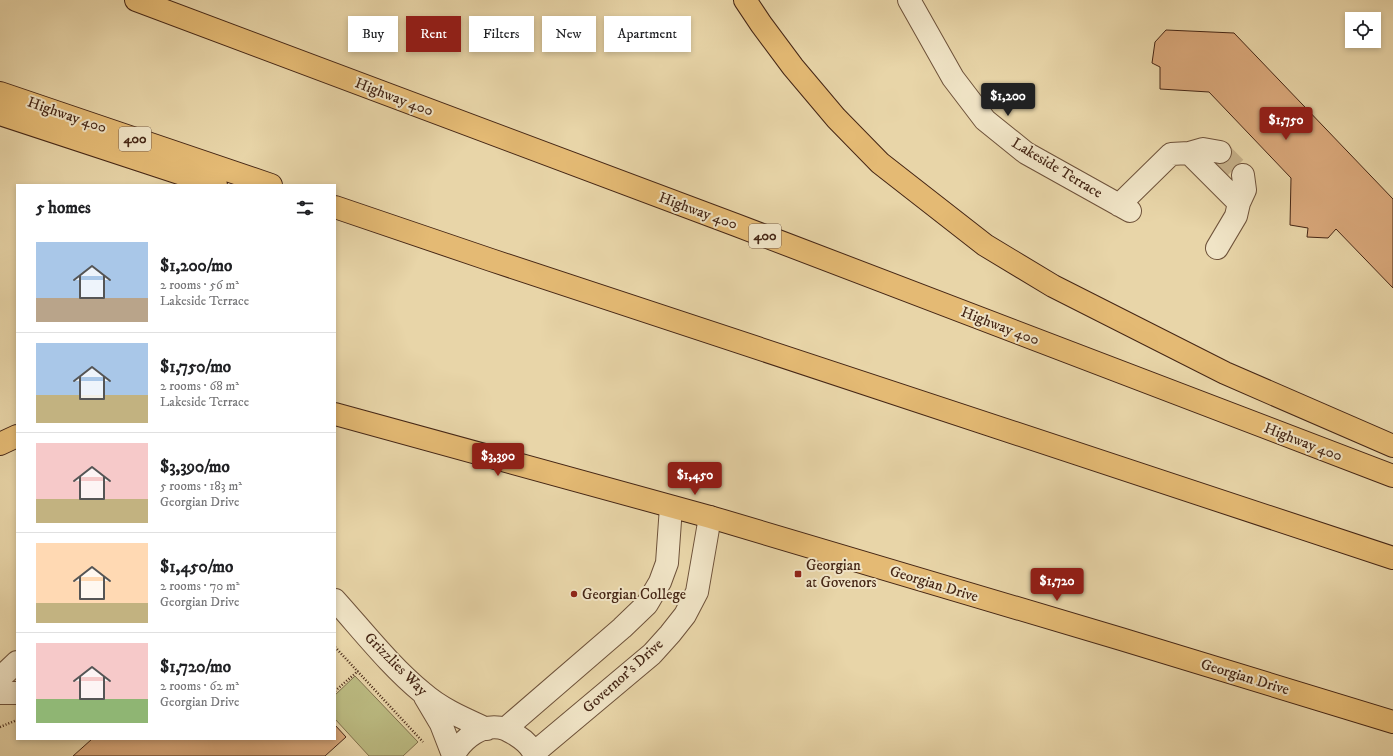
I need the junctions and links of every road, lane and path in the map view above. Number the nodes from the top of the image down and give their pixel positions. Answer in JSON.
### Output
{"nodes":[{"id":1,"x":136,"y":0,"type":"edge"},
{"id":2,"x":745,"y":0,"type":"edge"},
{"id":3,"x":909,"y":0,"type":"edge"},
{"id":4,"x":0,"y":92,"type":"edge"},
{"id":5,"x":0,"y":114,"type":"edge"},
{"id":6,"x":1220,"y":152,"type":"tunnel mouth"},
{"id":7,"x":1189,"y":153,"type":"junction"},
{"id":8,"x":1243,"y":175,"type":"dead end"},
{"id":9,"x":213,"y":184,"type":"edge"},
{"id":10,"x":268,"y":184,"type":"edge"},
{"id":11,"x":1239,"y":203,"type":"junction"},
{"id":12,"x":336,"y":207,"type":"edge"},
{"id":13,"x":336,"y":220,"type":"edge"},
{"id":14,"x":1217,"y":248,"type":"dead end"},
{"id":15,"x":491,"y":260,"type":"junction"},
{"id":16,"x":336,"y":414,"type":"edge"},
{"id":17,"x":16,"y":436,"type":"edge"},
{"id":18,"x":0,"y":444,"type":"edge"},
{"id":19,"x":1393,"y":446,"type":"edge"},
{"id":20,"x":1393,"y":476,"type":"edge"},
{"id":21,"x":671,"y":507,"type":"junction"},
{"id":22,"x":710,"y":517,"type":"junction"},
{"id":23,"x":1393,"y":558,"type":"edge"},
{"id":24,"x":336,"y":601,"type":"edge"},
{"id":25,"x":336,"y":648,"type":"edge"},
{"id":26,"x":16,"y":663,"type":"edge"},
{"id":27,"x":358,"y":671,"type":"junction"},
{"id":28,"x":0,"y":678,"type":"edge"},
{"id":29,"x":336,"y":690,"type":"edge"},
{"id":30,"x":0,"y":693,"type":"edge"},
{"id":31,"x":16,"y":693,"type":"edge"},
{"id":32,"x":423,"y":694,"type":"junction"},
{"id":33,"x":16,"y":720,"type":"edge"},
{"id":34,"x":1393,"y":722,"type":"edge"},
{"id":35,"x":0,"y":727,"type":"edge"},
{"id":36,"x":496,"y":729,"type":"junction"},
{"id":37,"x":425,"y":745,"type":"dead end"},
{"id":38,"x":535,"y":755,"type":"edge"},
{"id":39,"x":453,"y":756,"type":"edge"}],
"edges":[{"from":1,"to":20,"type":"main road","name":"Highway 400","number":"400"},
{"from":2,"to":19,"type":"main road"},
{"from":3,"to":7,"type":"street","name":"Lakeside Terrace"},
{"from":4,"to":10,"type":"main road","name":"Highway 400","number":"400"},
{"from":5,"to":9,"type":"main road"},
{"from":6,"to":7,"type":"street"},
{"from":7,"to":11,"type":"street"},
{"from":8,"to":11,"type":"street"},
{"from":11,"to":14,"type":"street"},
{"from":12,"to":15,"type":"main road"},
{"from":13,"to":15,"type":"main road"},
{"from":15,"to":23,"type":"main road"},
{"from":16,"to":21,"type":"main road","name":"Georgian Drive"},
{"from":17,"to":18,"type":"main road"},
{"from":21,"to":22,"type":"main road","name":"Georgian Drive"},
{"from":21,"to":36,"type":"street"},
{"from":22,"to":34,"type":"main road","name":"Georgian Drive"},
{"from":22,"to":38,"type":"street","name":"Governor's Drive"},
{"from":24,"to":32,"type":"street","name":"Grizzlies Way"},
{"from":25,"to":27,"type":"path"},
{"from":26,"to":28,"type":"street"},
{"from":27,"to":29,"type":"path"},
{"from":27,"to":37,"type":"path"},
{"from":30,"to":31,"type":"street"},
{"from":32,"to":36,"type":"street","name":"Grizzlies Way"},
{"from":32,"to":39,"type":"street"},
{"from":33,"to":35,"type":"path"},
{"from":36,"to":38,"type":"street","name":"Governor's Drive"},
{"from":36,"to":39,"type":"street"}]}
